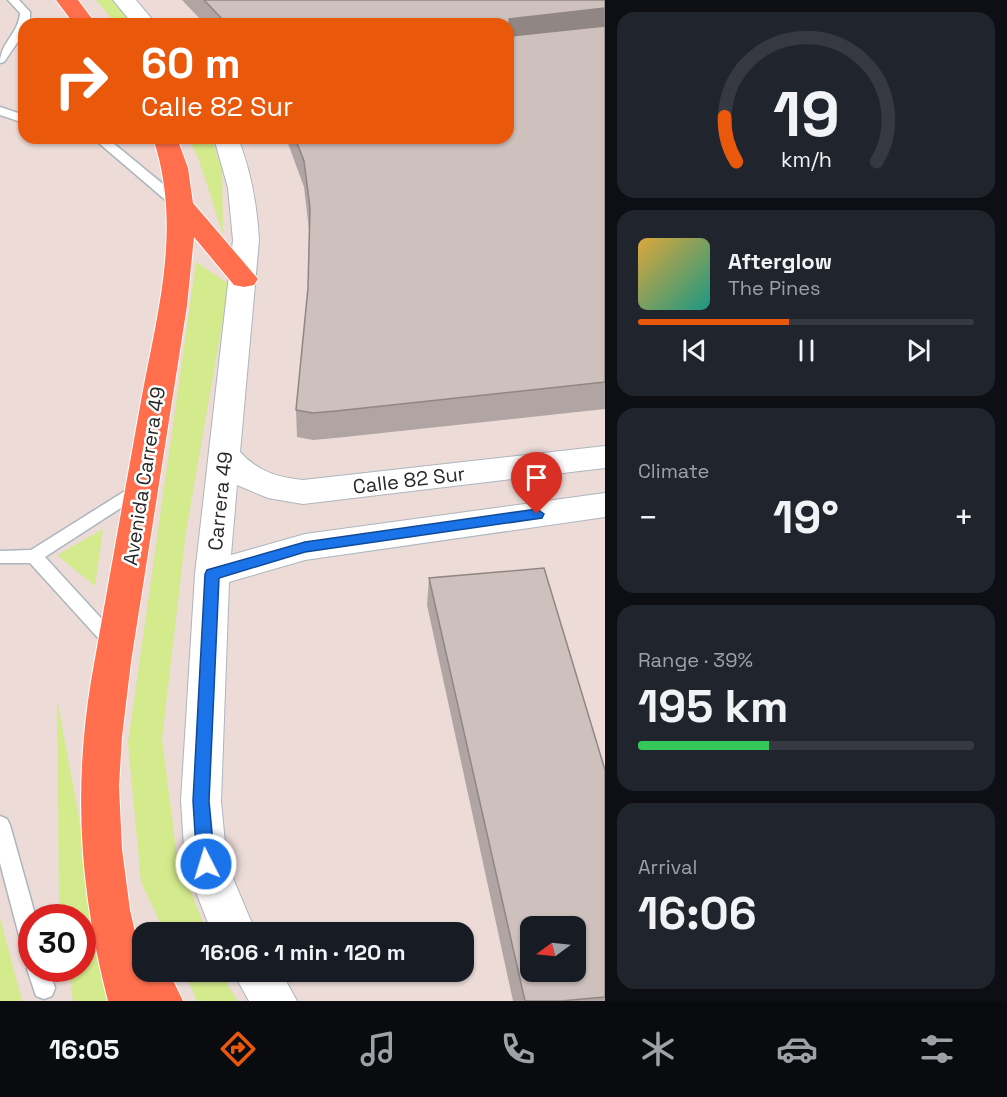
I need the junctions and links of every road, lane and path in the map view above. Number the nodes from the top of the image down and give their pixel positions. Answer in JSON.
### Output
{"nodes":[{"id":1,"x":13,"y":0,"type":"edge"},
{"id":2,"x":67,"y":0,"type":"edge"},
{"id":3,"x":124,"y":0,"type":"edge"},
{"id":4,"x":25,"y":18,"type":"edge"},
{"id":5,"x":80,"y":18,"type":"edge"},
{"id":6,"x":140,"y":18,"type":"edge"},
{"id":7,"x":18,"y":34,"type":"edge"},
{"id":8,"x":0,"y":60,"type":"edge"},
{"id":9,"x":0,"y":111,"type":"edge"},
{"id":10,"x":18,"y":117,"type":"edge"},
{"id":11,"x":106,"y":144,"type":"edge"},
{"id":12,"x":168,"y":144,"type":"edge"},
{"id":13,"x":228,"y":144,"type":"edge"},
{"id":14,"x":182,"y":206,"type":"junction"},
{"id":15,"x":244,"y":279,"type":"junction"},
{"id":16,"x":225,"y":455,"type":"junction"},
{"id":17,"x":605,"y":457,"type":"edge"},
{"id":18,"x":142,"y":487,"type":"junction"},
{"id":19,"x":605,"y":505,"type":"edge"},
{"id":20,"x":34,"y":556,"type":"junction"},
{"id":21,"x":0,"y":557,"type":"edge"},
{"id":22,"x":212,"y":574,"type":"junction"},
{"id":23,"x":116,"y":645,"type":"junction"},
{"id":24,"x":98,"y":816,"type":"junction"},
{"id":25,"x":0,"y":825,"type":"edge"},
{"id":26,"x":21,"y":904,"type":"edge"},
{"id":27,"x":230,"y":922,"type":"edge"},
{"id":28,"x":132,"y":935,"type":"edge"},
{"id":29,"x":151,"y":982,"type":"edge"},
{"id":30,"x":130,"y":1001,"type":"edge"},
{"id":31,"x":161,"y":1001,"type":"edge"}],
"edges":[{"from":1,"to":4,"type":"lane"},
{"from":2,"to":5,"type":"highway"},
{"from":3,"to":6,"type":"street"},
{"from":7,"to":8,"type":"lane"},
{"from":9,"to":10,"type":"lane"},
{"from":11,"to":14,"type":"lane"},
{"from":12,"to":14,"type":"highway","name":"Avenida Carrera 49"},
{"from":13,"to":15,"type":"street","name":"Carrera 49"},
{"from":14,"to":15,"type":"highway"},
{"from":14,"to":18,"type":"highway","name":"Avenida Carrera 49"},
{"from":15,"to":16,"type":"street","name":"Carrera 49"},
{"from":16,"to":17,"type":"street","name":"Calle 82 Sur"},
{"from":16,"to":22,"type":"street","name":"Carrera 49"},
{"from":18,"to":20,"type":"lane"},
{"from":18,"to":23,"type":"highway","name":"Avenida Carrera 49"},
{"from":19,"to":22,"type":"street"},
{"from":20,"to":21,"type":"lane"},
{"from":20,"to":23,"type":"lane"},
{"from":22,"to":27,"type":"street","name":"Carrera 49"},
{"from":23,"to":24,"type":"highway","name":"Avenida Carrera 49"},
{"from":24,"to":28,"type":"highway"},
{"from":24,"to":30,"type":"highway"},
{"from":25,"to":26,"type":"lane"},
{"from":29,"to":31,"type":"highway"}]}
